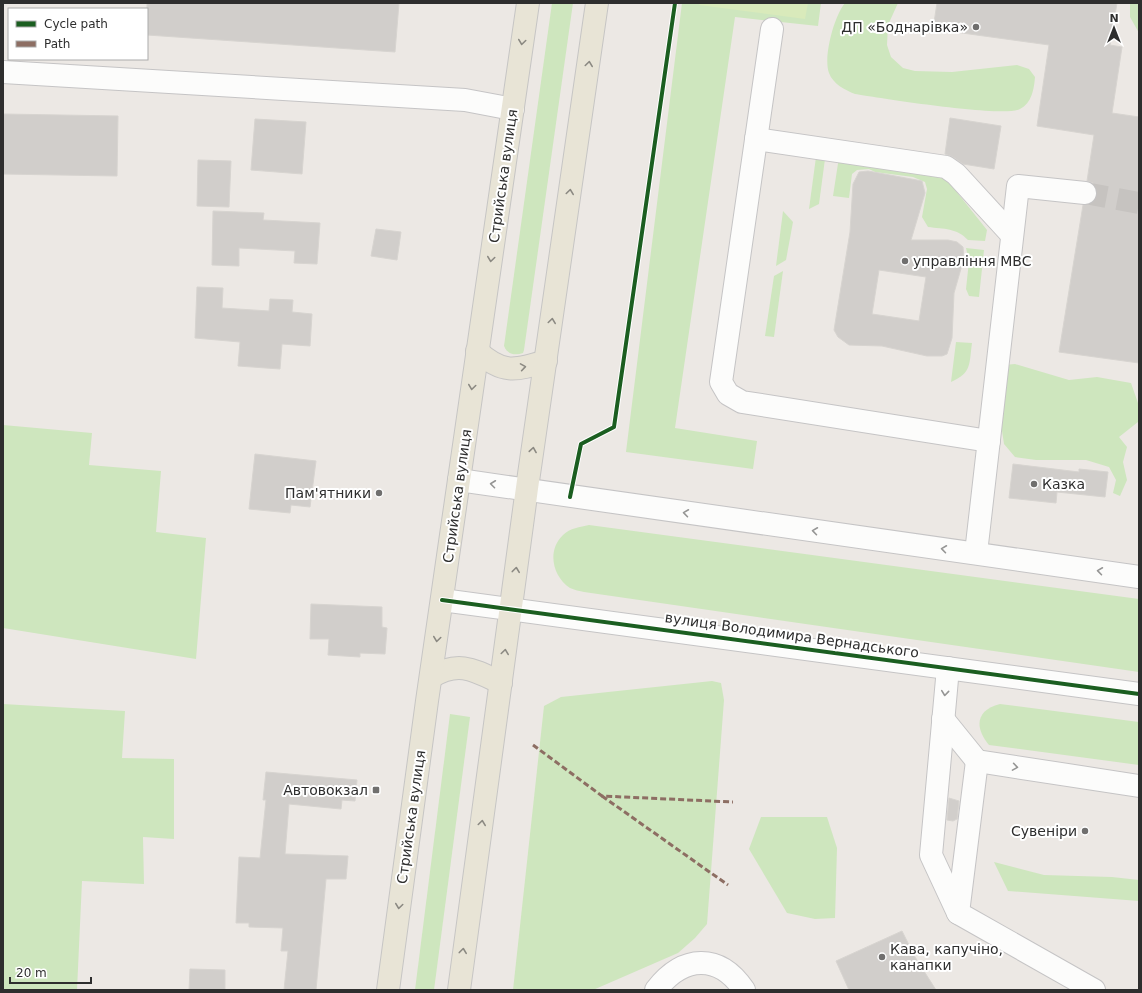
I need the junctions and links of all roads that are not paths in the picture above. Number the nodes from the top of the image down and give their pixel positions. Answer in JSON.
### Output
{"nodes":[{"id":1,"x":528,"y":3,"type":"edge"},
{"id":2,"x":597,"y":3,"type":"edge"},
{"id":3,"x":772,"y":29,"type":"dead end"},
{"id":4,"x":3,"y":72,"type":"edge"},
{"id":5,"x":513,"y":109,"type":"junction"},
{"id":6,"x":756,"y":139,"type":"junction"},
{"id":7,"x":1085,"y":193,"type":"tunnel mouth"},
{"id":8,"x":1012,"y":235,"type":"junction"},
{"id":9,"x":478,"y":350,"type":"junction"},
{"id":10,"x":546,"y":361,"type":"junction"},
{"id":11,"x":989,"y":441,"type":"junction"},
{"id":12,"x":459,"y":480,"type":"junction"},
{"id":13,"x":527,"y":488,"type":"junction"},
{"id":14,"x":976,"y":553,"type":"junction"},
{"id":15,"x":1139,"y":577,"type":"edge"},
{"id":16,"x":442,"y":600,"type":"junction"},
{"id":17,"x":511,"y":609,"type":"junction"},
{"id":18,"x":948,"y":668,"type":"junction"},
{"id":19,"x":431,"y":677,"type":"junction"},
{"id":20,"x":501,"y":683,"type":"junction"},
{"id":21,"x":1139,"y":694,"type":"edge"},
{"id":22,"x":943,"y":719,"type":"junction"},
{"id":23,"x":977,"y":761,"type":"junction"},
{"id":24,"x":1139,"y":786,"type":"edge"},
{"id":25,"x":958,"y":913,"type":"junction"},
{"id":26,"x":388,"y":990,"type":"edge"},
{"id":27,"x":459,"y":990,"type":"edge"},
{"id":28,"x":656,"y":990,"type":"edge"},
{"id":29,"x":744,"y":990,"type":"edge"},
{"id":30,"x":1094,"y":990,"type":"edge"}],
"edges":[{"from":1,"to":5,"type":"main road","name":"Стрийська вулиця","one_way":true},
{"from":10,"to":2,"type":"main road","one_way":true},
{"from":3,"to":6,"type":"street"},
{"from":4,"to":5,"type":"street"},
{"from":5,"to":9,"type":"main road","name":"Стрийська вулиця","one_way":true},
{"from":6,"to":8,"type":"street"},
{"from":6,"to":11,"type":"street"},
{"from":7,"to":8,"type":"street"},
{"from":8,"to":11,"type":"street"},
{"from":9,"to":10,"type":"main road","one_way":true},
{"from":9,"to":12,"type":"main road","name":"Стрийська вулиця","one_way":true},
{"from":13,"to":10,"type":"main road","one_way":true},
{"from":11,"to":14,"type":"street"},
{"from":13,"to":12,"type":"street","one_way":true},
{"from":12,"to":16,"type":"main road","name":"Стрийська вулиця"},
{"from":14,"to":13,"type":"street","one_way":true},
{"from":17,"to":13,"type":"main road","one_way":true},
{"from":15,"to":14,"type":"street","one_way":true},
{"from":16,"to":17,"type":"street","name":"вулиця Володимира Вернадського"},
{"from":16,"to":19,"type":"main road","name":"Стрийська вулиця","one_way":true},
{"from":17,"to":18,"type":"street","name":"вулиця Володимира Вернадського"},
{"from":20,"to":17,"type":"main road","one_way":true},
{"from":18,"to":21,"type":"street","name":"вулиця Володимира Вернадського"},
{"from":18,"to":22,"type":"street","one_way":true},
{"from":19,"to":20,"type":"main road"},
{"from":19,"to":26,"type":"main road","name":"Стрийська вулиця","one_way":true},
{"from":27,"to":20,"type":"main road","one_way":true},
{"from":22,"to":23,"type":"street"},
{"from":22,"to":25,"type":"street"},
{"from":23,"to":24,"type":"street","one_way":true},
{"from":23,"to":25,"type":"street"},
{"from":25,"to":30,"type":"street"},
{"from":28,"to":29,"type":"street"}]}
